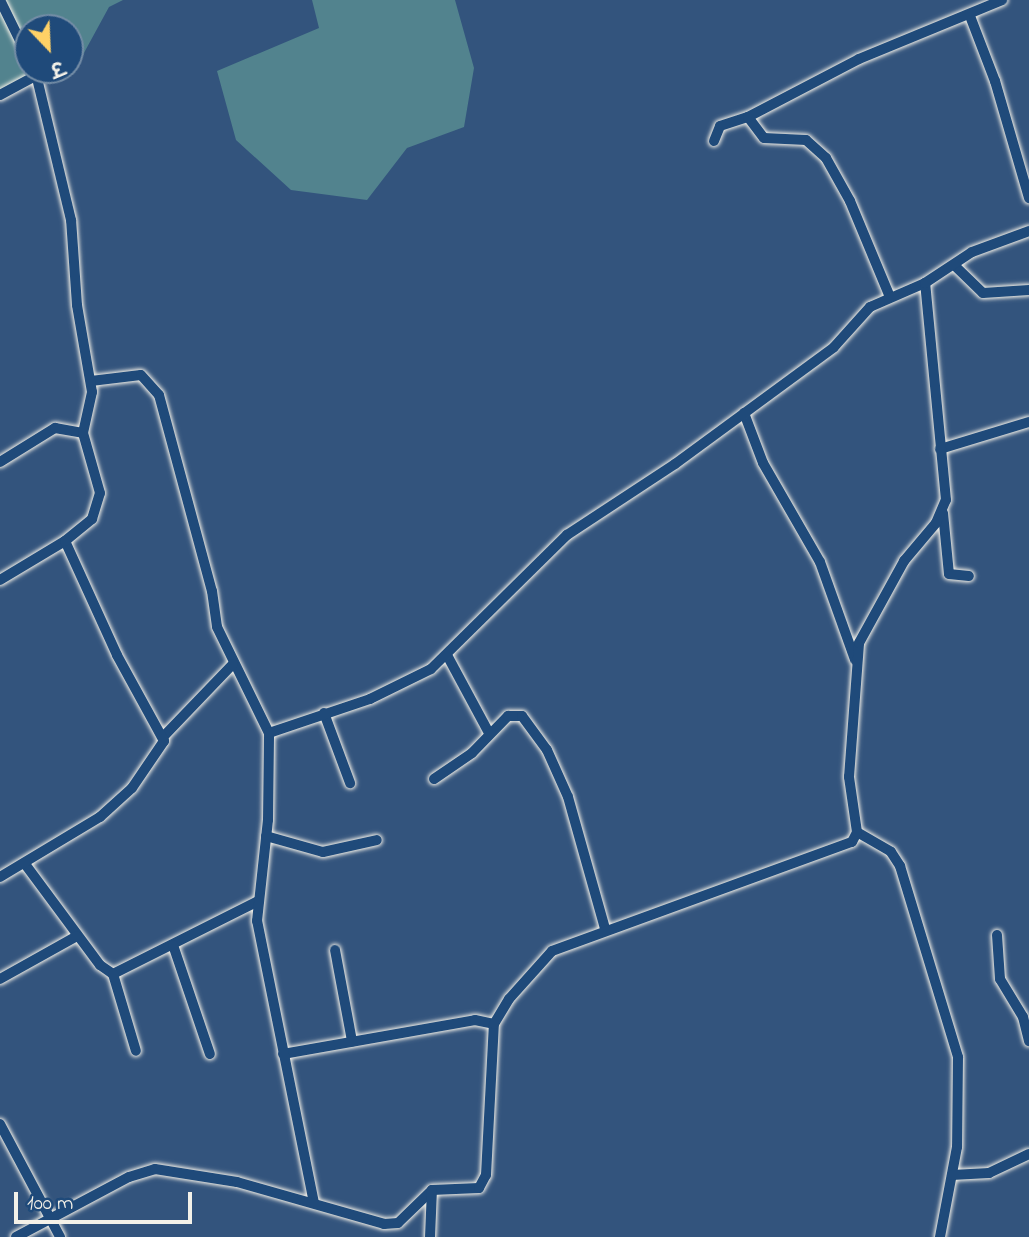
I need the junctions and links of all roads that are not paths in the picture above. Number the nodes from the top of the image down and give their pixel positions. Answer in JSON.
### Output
{"nodes":[{"id":1,"x":0,"y":0,"type":"edge"},
{"id":2,"x":1002,"y":0,"type":"edge"},
{"id":3,"x":970,"y":16,"type":"junction"},
{"id":4,"x":14,"y":28,"type":"edge"},
{"id":5,"x":18,"y":84,"type":"edge"},
{"id":6,"x":39,"y":84,"type":"edge"},
{"id":7,"x":0,"y":95,"type":"edge"},
{"id":8,"x":748,"y":117,"type":"junction"},
{"id":9,"x":714,"y":141,"type":"dead end"},
{"id":10,"x":1029,"y":198,"type":"edge"},
{"id":11,"x":1029,"y":231,"type":"edge"},
{"id":12,"x":954,"y":265,"type":"junction"},
{"id":13,"x":925,"y":284,"type":"junction"},
{"id":14,"x":1029,"y":290,"type":"edge"},
{"id":15,"x":890,"y":297,"type":"junction"},
{"id":16,"x":91,"y":381,"type":"junction"},
{"id":17,"x":744,"y":412,"type":"junction"},
{"id":18,"x":1029,"y":422,"type":"edge"},
{"id":19,"x":83,"y":433,"type":"junction"},
{"id":20,"x":940,"y":449,"type":"junction"},
{"id":21,"x":0,"y":462,"type":"edge"},
{"id":22,"x":943,"y":513,"type":"junction"},
{"id":23,"x":65,"y":541,"type":"junction"},
{"id":24,"x":970,"y":576,"type":"dead end"},
{"id":25,"x":0,"y":580,"type":"edge"},
{"id":26,"x":447,"y":655,"type":"junction"},
{"id":27,"x":856,"y":662,"type":"junction"},
{"id":28,"x":233,"y":664,"type":"junction"},
{"id":29,"x":324,"y":713,"type":"junction"},
{"id":30,"x":488,"y":732,"type":"junction"},
{"id":31,"x":269,"y":733,"type":"junction"},
{"id":32,"x":163,"y":737,"type":"junction"},
{"id":33,"x":434,"y":779,"type":"dead end"},
{"id":34,"x":350,"y":783,"type":"dead end"},
{"id":35,"x":857,"y":832,"type":"junction"},
{"id":36,"x":266,"y":836,"type":"junction"},
{"id":37,"x":377,"y":840,"type":"dead end"},
{"id":38,"x":24,"y":864,"type":"junction"},
{"id":39,"x":0,"y":877,"type":"edge"},
{"id":40,"x":258,"y":901,"type":"junction"},
{"id":41,"x":605,"y":929,"type":"junction"},
{"id":42,"x":997,"y":935,"type":"dead end"},
{"id":43,"x":77,"y":936,"type":"junction"},
{"id":44,"x":173,"y":945,"type":"junction"},
{"id":45,"x":335,"y":950,"type":"dead end"},
{"id":46,"x":113,"y":974,"type":"junction"},
{"id":47,"x":0,"y":979,"type":"edge"},
{"id":48,"x":494,"y":1024,"type":"junction"},
{"id":49,"x":352,"y":1041,"type":"junction"},
{"id":50,"x":1029,"y":1041,"type":"edge"},
{"id":51,"x":136,"y":1051,"type":"dead end"},
{"id":52,"x":210,"y":1054,"type":"dead end"},
{"id":53,"x":283,"y":1054,"type":"junction"},
{"id":54,"x":0,"y":1124,"type":"edge"},
{"id":55,"x":1029,"y":1154,"type":"edge"},
{"id":56,"x":952,"y":1175,"type":"junction"},
{"id":57,"x":432,"y":1190,"type":"junction"},
{"id":58,"x":314,"y":1203,"type":"junction"},
{"id":59,"x":51,"y":1217,"type":"junction"},
{"id":60,"x":16,"y":1237,"type":"edge"},
{"id":61,"x":60,"y":1237,"type":"edge"},
{"id":62,"x":430,"y":1237,"type":"edge"},
{"id":63,"x":940,"y":1237,"type":"edge"}],
"edges":[{"from":1,"to":4,"type":"street"},
{"from":2,"to":3,"type":"street"},
{"from":3,"to":8,"type":"street"},
{"from":3,"to":10,"type":"street"},
{"from":5,"to":7,"type":"street"},
{"from":6,"to":16,"type":"street"},
{"from":8,"to":9,"type":"street"},
{"from":8,"to":15,"type":"street"},
{"from":11,"to":12,"type":"street"},
{"from":12,"to":13,"type":"street"},
{"from":12,"to":14,"type":"street"},
{"from":13,"to":15,"type":"street"},
{"from":13,"to":20,"type":"street"},
{"from":15,"to":17,"type":"street"},
{"from":16,"to":19,"type":"street"},
{"from":16,"to":28,"type":"street"},
{"from":17,"to":26,"type":"street"},
{"from":17,"to":27,"type":"street"},
{"from":18,"to":20,"type":"street"},
{"from":19,"to":21,"type":"street"},
{"from":19,"to":23,"type":"street"},
{"from":20,"to":22,"type":"street"},
{"from":22,"to":24,"type":"street"},
{"from":22,"to":27,"type":"street"},
{"from":23,"to":25,"type":"street"},
{"from":23,"to":32,"type":"street"},
{"from":26,"to":29,"type":"street"},
{"from":26,"to":30,"type":"street"},
{"from":27,"to":35,"type":"street"},
{"from":28,"to":31,"type":"street"},
{"from":28,"to":32,"type":"street"},
{"from":29,"to":31,"type":"street"},
{"from":29,"to":34,"type":"street"},
{"from":30,"to":33,"type":"street"},
{"from":30,"to":41,"type":"street"},
{"from":31,"to":36,"type":"street"},
{"from":32,"to":38,"type":"street"},
{"from":35,"to":41,"type":"street"},
{"from":35,"to":56,"type":"street"},
{"from":36,"to":37,"type":"street"},
{"from":36,"to":40,"type":"street"},
{"from":38,"to":39,"type":"street"},
{"from":38,"to":43,"type":"street"},
{"from":40,"to":44,"type":"street"},
{"from":40,"to":53,"type":"street"},
{"from":41,"to":48,"type":"street"},
{"from":42,"to":50,"type":"street"},
{"from":43,"to":46,"type":"street"},
{"from":43,"to":47,"type":"street"},
{"from":44,"to":46,"type":"street"},
{"from":44,"to":52,"type":"street"},
{"from":45,"to":49,"type":"street"},
{"from":46,"to":51,"type":"street"},
{"from":48,"to":49,"type":"street"},
{"from":48,"to":57,"type":"street"},
{"from":49,"to":53,"type":"street"},
{"from":53,"to":58,"type":"street"},
{"from":54,"to":59,"type":"street"},
{"from":55,"to":56,"type":"street"},
{"from":56,"to":63,"type":"street"},
{"from":57,"to":58,"type":"street"},
{"from":57,"to":62,"type":"street"},
{"from":58,"to":59,"type":"street"},
{"from":59,"to":60,"type":"street"},
{"from":59,"to":61,"type":"street"}]}
